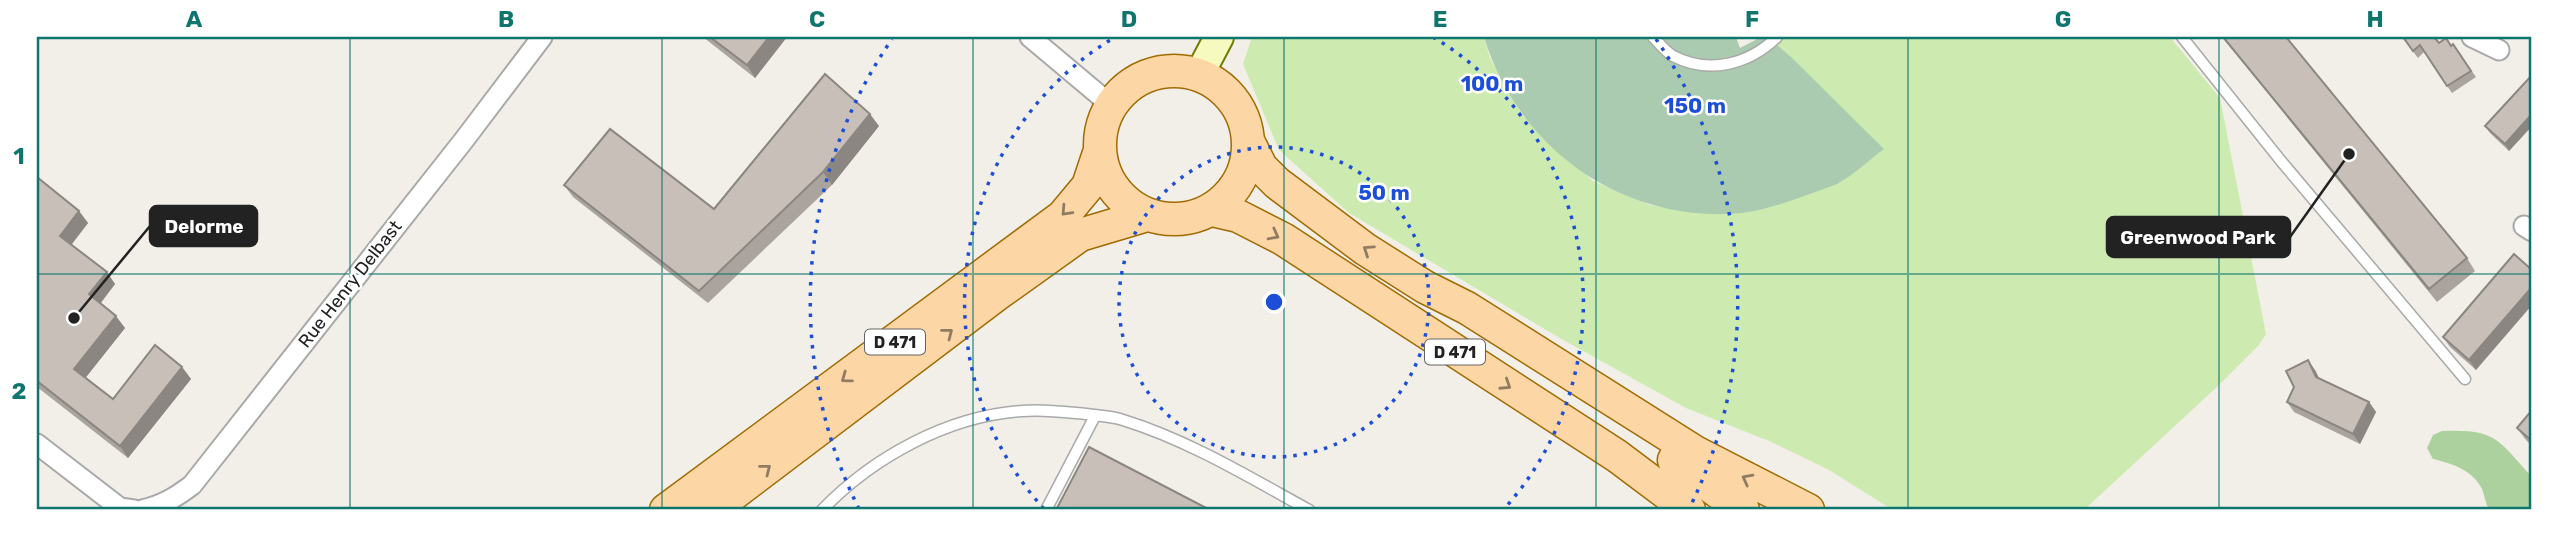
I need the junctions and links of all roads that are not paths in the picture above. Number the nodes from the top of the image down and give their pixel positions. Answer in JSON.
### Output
{"nodes":[{"id":1,"x":542,"y":37,"type":"edge"},
{"id":2,"x":1030,"y":37,"type":"edge"},
{"id":3,"x":1219,"y":37,"type":"edge"},
{"id":4,"x":1653,"y":37,"type":"edge"},
{"id":5,"x":1777,"y":37,"type":"edge"},
{"id":6,"x":2182,"y":37,"type":"edge"},
{"id":7,"x":2472,"y":37,"type":"edge"},
{"id":8,"x":2499,"y":50,"type":"dead end"},
{"id":9,"x":1199,"y":75,"type":"junction"},
{"id":10,"x":1111,"y":105,"type":"junction"},
{"id":11,"x":1249,"y":143,"type":"junction"},
{"id":12,"x":1099,"y":153,"type":"junction"},
{"id":13,"x":1212,"y":210,"type":"junction"},
{"id":14,"x":1147,"y":215,"type":"junction"},
{"id":15,"x":1425,"y":288,"type":"junction"},
{"id":16,"x":2465,"y":379,"type":"dead end"},
{"id":17,"x":1095,"y":416,"type":"junction"},
{"id":18,"x":37,"y":444,"type":"edge"},
{"id":19,"x":134,"y":510,"type":"edge"},
{"id":20,"x":142,"y":510,"type":"edge"},
{"id":21,"x":666,"y":510,"type":"edge"},
{"id":22,"x":712,"y":510,"type":"edge"},
{"id":23,"x":822,"y":510,"type":"edge"},
{"id":24,"x":1046,"y":510,"type":"edge"},
{"id":25,"x":1309,"y":510,"type":"edge"},
{"id":26,"x":1689,"y":510,"type":"edge"},
{"id":27,"x":1743,"y":510,"type":"edge"},
{"id":28,"x":1808,"y":510,"type":"edge"}],
"edges":[{"from":1,"to":20,"type":"street","name":"Rue Henry Delbast"},
{"from":2,"to":10,"type":"street"},
{"from":3,"to":9,"type":"street"},
{"from":4,"to":5,"type":"lane"},
{"from":6,"to":16,"type":"lane"},
{"from":7,"to":8,"type":"street"},
{"from":9,"to":10,"type":"main road"},
{"from":9,"to":11,"type":"main road"},
{"from":10,"to":12,"type":"main road"},
{"from":11,"to":13,"type":"main road"},
{"from":15,"to":11,"type":"main road","number":"D 471","one_way":true},
{"from":12,"to":14,"type":"main road"},
{"from":12,"to":21,"type":"main road","number":"D 471","one_way":true},
{"from":13,"to":14,"type":"main road"},
{"from":13,"to":26,"type":"main road","number":"D 471","one_way":true},
{"from":22,"to":14,"type":"main road","number":"D 471","one_way":true},
{"from":15,"to":27,"type":"main road","number":"D 471"},
{"from":28,"to":15,"type":"main road","one_way":true},
{"from":17,"to":23,"type":"lane"},
{"from":17,"to":24,"type":"lane"},
{"from":17,"to":25,"type":"lane"},
{"from":18,"to":19,"type":"street"}]}
